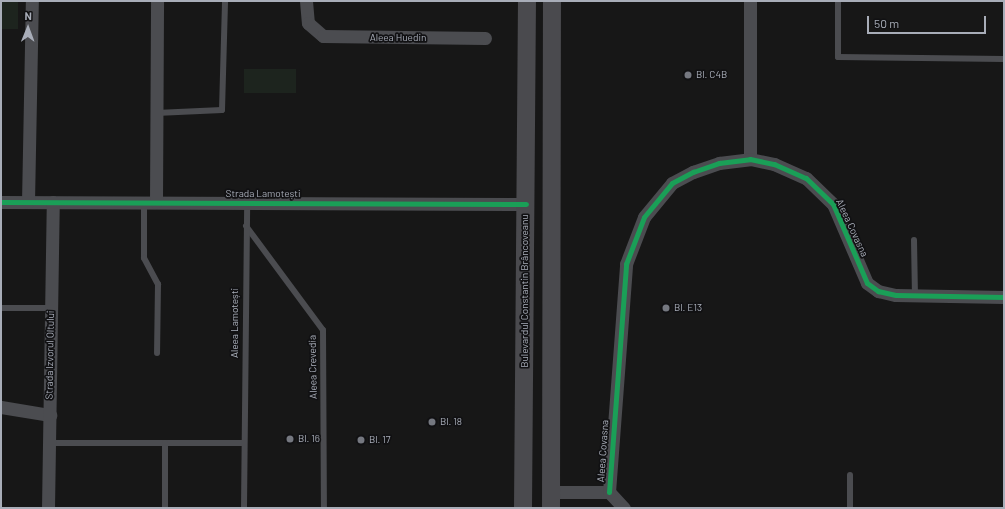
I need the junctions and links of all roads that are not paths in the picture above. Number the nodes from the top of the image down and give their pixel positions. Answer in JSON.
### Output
{"nodes":[{"id":1,"x":32,"y":1,"type":"edge"},
{"id":2,"x":157,"y":1,"type":"edge"},
{"id":3,"x":225,"y":1,"type":"edge"},
{"id":4,"x":306,"y":1,"type":"edge"},
{"id":5,"x":527,"y":1,"type":"edge"},
{"id":6,"x":552,"y":1,"type":"edge"},
{"id":7,"x":750,"y":1,"type":"edge"},
{"id":8,"x":838,"y":1,"type":"edge"},
{"id":9,"x":485,"y":38,"type":"dead end"},
{"id":10,"x":1004,"y":59,"type":"edge"},
{"id":11,"x":156,"y":113,"type":"junction"},
{"id":12,"x":750,"y":159,"type":"junction"},
{"id":13,"x":1,"y":202,"type":"edge"},
{"id":14,"x":28,"y":202,"type":"junction"},
{"id":15,"x":53,"y":202,"type":"junction"},
{"id":16,"x":150,"y":202,"type":"junction"},
{"id":17,"x":246,"y":203,"type":"junction"},
{"id":18,"x":526,"y":204,"type":"junction"},
{"id":19,"x":246,"y":226,"type":"junction"},
{"id":20,"x":914,"y":240,"type":"dead end"},
{"id":21,"x":915,"y":296,"type":"junction"},
{"id":22,"x":1004,"y":297,"type":"edge"},
{"id":23,"x":1,"y":308,"type":"edge"},
{"id":24,"x":51,"y":308,"type":"junction"},
{"id":25,"x":157,"y":353,"type":"dead end"},
{"id":26,"x":1,"y":407,"type":"edge"},
{"id":27,"x":50,"y":415,"type":"junction"},
{"id":28,"x":50,"y":443,"type":"junction"},
{"id":29,"x":165,"y":443,"type":"junction"},
{"id":30,"x":244,"y":443,"type":"junction"},
{"id":31,"x":850,"y":475,"type":"dead end"},
{"id":32,"x":609,"y":492,"type":"junction"},
{"id":33,"x":551,"y":500,"type":"edge"},
{"id":34,"x":48,"y":508,"type":"edge"},
{"id":35,"x":165,"y":508,"type":"edge"},
{"id":36,"x":244,"y":508,"type":"edge"},
{"id":37,"x":324,"y":508,"type":"edge"},
{"id":38,"x":523,"y":508,"type":"edge"},
{"id":39,"x":624,"y":508,"type":"edge"},
{"id":40,"x":850,"y":508,"type":"edge"}],
"edges":[{"from":1,"to":14,"type":"street"},
{"from":2,"to":11,"type":"street"},
{"from":3,"to":11,"type":"lane"},
{"from":4,"to":9,"type":"street","name":"Aleea Huedin"},
{"from":5,"to":18,"type":"main road","name":"Bulevardul Constantin Brâncoveanu"},
{"from":6,"to":33,"type":"main road"},
{"from":7,"to":12,"type":"street"},
{"from":8,"to":10,"type":"lane"},
{"from":11,"to":16,"type":"street"},
{"from":12,"to":21,"type":"street","name":"Aleea Covasna"},
{"from":12,"to":32,"type":"street","name":"Aleea Covasna"},
{"from":13,"to":14,"type":"street","name":"Strada Lamotești"},
{"from":14,"to":15,"type":"street","name":"Strada Lamotești"},
{"from":15,"to":16,"type":"street","name":"Strada Lamotești"},
{"from":15,"to":24,"type":"street","name":"Strada Izvorul Oltului"},
{"from":16,"to":17,"type":"street","name":"Strada Lamotești"},
{"from":16,"to":25,"type":"lane"},
{"from":17,"to":18,"type":"street","name":"Strada Lamotești"},
{"from":17,"to":19,"type":"lane","name":"Aleea Lamotești"},
{"from":18,"to":38,"type":"main road","name":"Bulevardul Constantin Brâncoveanu"},
{"from":19,"to":30,"type":"lane","name":"Aleea Lamotești"},
{"from":19,"to":37,"type":"lane","name":"Aleea Crevedia"},
{"from":20,"to":21,"type":"lane"},
{"from":21,"to":22,"type":"street","name":"Aleea Covasna"},
{"from":23,"to":24,"type":"lane"},
{"from":24,"to":27,"type":"street","name":"Strada Izvorul Oltului"},
{"from":26,"to":27,"type":"street"},
{"from":27,"to":28,"type":"street","name":"Strada Izvorul Oltului"},
{"from":28,"to":29,"type":"lane"},
{"from":28,"to":34,"type":"street","name":"Strada Izvorul Oltului"},
{"from":29,"to":30,"type":"lane"},
{"from":29,"to":35,"type":"lane"},
{"from":30,"to":36,"type":"lane","name":"Aleea Lamotești"},
{"from":31,"to":40,"type":"lane"},
{"from":32,"to":33,"type":"street"},
{"from":32,"to":39,"type":"street"}]}
